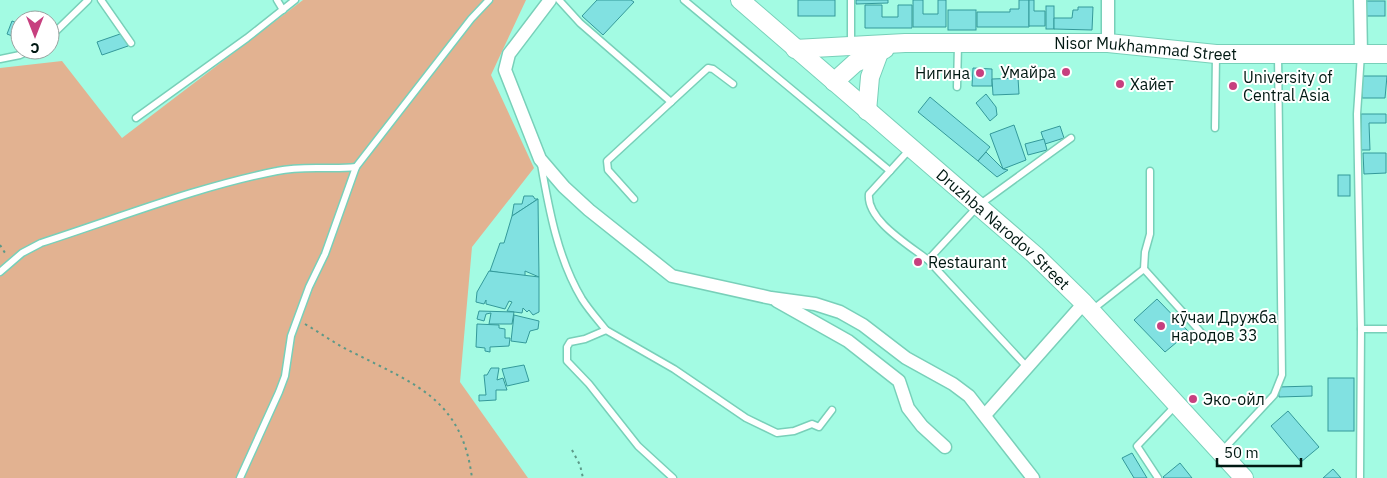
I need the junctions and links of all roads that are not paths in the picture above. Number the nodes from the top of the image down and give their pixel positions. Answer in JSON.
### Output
{"nodes":[{"id":1,"x":88,"y":0,"type":"edge"},
{"id":2,"x":101,"y":0,"type":"edge"},
{"id":3,"x":277,"y":0,"type":"edge"},
{"id":4,"x":295,"y":0,"type":"edge"},
{"id":5,"x":489,"y":0,"type":"edge"},
{"id":6,"x":550,"y":0,"type":"edge"},
{"id":7,"x":559,"y":0,"type":"edge"},
{"id":8,"x":684,"y":0,"type":"edge"},
{"id":9,"x":740,"y":0,"type":"edge"},
{"id":10,"x":851,"y":0,"type":"edge"},
{"id":11,"x":1108,"y":0,"type":"edge"},
{"id":12,"x":1360,"y":0,"type":"edge"},
{"id":13,"x":283,"y":10,"type":"junction"},
{"id":14,"x":60,"y":27,"type":"edge"},
{"id":15,"x":131,"y":42,"type":"dead end"},
{"id":16,"x":904,"y":43,"type":"junction"},
{"id":17,"x":958,"y":43,"type":"junction"},
{"id":18,"x":1108,"y":43,"type":"junction"},
{"id":19,"x":851,"y":46,"type":"junction"},
{"id":20,"x":795,"y":49,"type":"junction"},
{"id":21,"x":880,"y":50,"type":"junction"},
{"id":22,"x":1216,"y":54,"type":"junction"},
{"id":23,"x":1278,"y":54,"type":"junction"},
{"id":24,"x":1360,"y":54,"type":"junction"},
{"id":25,"x":1387,"y":54,"type":"edge"},
{"id":26,"x":834,"y":82,"type":"junction"},
{"id":27,"x":733,"y":84,"type":"dead end"},
{"id":28,"x":957,"y":87,"type":"dead end"},
{"id":29,"x":671,"y":102,"type":"junction"},
{"id":30,"x":867,"y":110,"type":"junction"},
{"id":31,"x":136,"y":118,"type":"dead end"},
{"id":32,"x":1215,"y":128,"type":"dead end"},
{"id":33,"x":1071,"y":138,"type":"dead end"},
{"id":34,"x":911,"y":148,"type":"junction"},
{"id":35,"x":540,"y":160,"type":"junction"},
{"id":36,"x":356,"y":167,"type":"junction"},
{"id":37,"x":890,"y":171,"type":"junction"},
{"id":38,"x":1150,"y":171,"type":"dead end"},
{"id":39,"x":634,"y":199,"type":"dead end"},
{"id":40,"x":979,"y":205,"type":"junction"},
{"id":41,"x":928,"y":260,"type":"junction"},
{"id":42,"x":1144,"y":269,"type":"junction"},
{"id":43,"x":0,"y":272,"type":"edge"},
{"id":44,"x":771,"y":298,"type":"junction"},
{"id":45,"x":1088,"y":307,"type":"junction"},
{"id":46,"x":1387,"y":328,"type":"edge"},
{"id":47,"x":1361,"y":329,"type":"junction"},
{"id":48,"x":606,"y":330,"type":"junction"},
{"id":49,"x":1206,"y":338,"type":"dead end"},
{"id":50,"x":1027,"y":367,"type":"junction"},
{"id":51,"x":1177,"y":404,"type":"junction"},
{"id":52,"x":832,"y":410,"type":"dead end"},
{"id":53,"x":985,"y":415,"type":"junction"},
{"id":54,"x":945,"y":447,"type":"dead end"},
{"id":55,"x":1221,"y":452,"type":"junction"},
{"id":56,"x":240,"y":478,"type":"edge"},
{"id":57,"x":673,"y":478,"type":"edge"},
{"id":58,"x":1033,"y":478,"type":"edge"},
{"id":59,"x":1158,"y":478,"type":"edge"},
{"id":60,"x":1244,"y":478,"type":"edge"},
{"id":61,"x":1360,"y":478,"type":"edge"}],
"edges":[{"from":1,"to":14,"type":"lane"},
{"from":2,"to":15,"type":"lane"},
{"from":3,"to":13,"type":"lane"},
{"from":4,"to":13,"type":"lane"},
{"from":5,"to":36,"type":"lane"},
{"from":6,"to":35,"type":"street"},
{"from":7,"to":29,"type":"lane"},
{"from":8,"to":37,"type":"lane"},
{"from":9,"to":20,"type":"main road","name":"Druzhba Narodov Street"},
{"from":10,"to":19,"type":"lane"},
{"from":11,"to":18,"type":"street"},
{"from":12,"to":24,"type":"street"},
{"from":13,"to":31,"type":"lane"},
{"from":16,"to":17,"type":"main road","name":"Nisor Mukhammad Street"},
{"from":16,"to":19,"type":"main road","name":"Nisor Mukhammad Street"},
{"from":16,"to":21,"type":"main road","name":"Nisor Mukhammad Street"},
{"from":17,"to":18,"type":"main road","name":"Nisor Mukhammad Street"},
{"from":17,"to":28,"type":"lane"},
{"from":18,"to":22,"type":"main road","name":"Nisor Mukhammad Street"},
{"from":19,"to":20,"type":"main road","name":"Nisor Mukhammad Street"},
{"from":20,"to":26,"type":"main road","name":"Druzhba Narodov Street"},
{"from":21,"to":26,"type":"main road","name":"Nisor Mukhammad Street"},
{"from":21,"to":30,"type":"main road"},
{"from":22,"to":23,"type":"main road","name":"Nisor Mukhammad Street"},
{"from":22,"to":32,"type":"lane"},
{"from":23,"to":24,"type":"main road","name":"Nisor Mukhammad Street"},
{"from":23,"to":55,"type":"lane"},
{"from":24,"to":25,"type":"main road","name":"Nisor Mukhammad Street"},
{"from":24,"to":47,"type":"lane"},
{"from":26,"to":30,"type":"main road","name":"Druzhba Narodov Street"},
{"from":27,"to":29,"type":"lane"},
{"from":29,"to":39,"type":"lane"},
{"from":30,"to":34,"type":"main road","name":"Druzhba Narodov Street"},
{"from":33,"to":40,"type":"lane"},
{"from":34,"to":37,"type":"lane"},
{"from":34,"to":40,"type":"main road","name":"Druzhba Narodov Street"},
{"from":35,"to":44,"type":"street"},
{"from":35,"to":48,"type":"lane"},
{"from":36,"to":43,"type":"lane"},
{"from":36,"to":56,"type":"lane"},
{"from":37,"to":41,"type":"lane"},
{"from":38,"to":42,"type":"lane"},
{"from":40,"to":41,"type":"lane"},
{"from":40,"to":45,"type":"main road","name":"Druzhba Narodov Street"},
{"from":41,"to":50,"type":"lane"},
{"from":42,"to":45,"type":"lane"},
{"from":42,"to":49,"type":"lane"},
{"from":44,"to":53,"type":"street"},
{"from":44,"to":54,"type":"street"},
{"from":45,"to":50,"type":"street"},
{"from":45,"to":51,"type":"main road","name":"Druzhba Narodov Street"},
{"from":46,"to":47,"type":"lane"},
{"from":47,"to":61,"type":"lane"},
{"from":48,"to":52,"type":"lane"},
{"from":48,"to":57,"type":"lane"},
{"from":50,"to":53,"type":"street"},
{"from":51,"to":55,"type":"main road","name":"Druzhba Narodov Street"},
{"from":51,"to":59,"type":"lane"},
{"from":53,"to":58,"type":"street"},
{"from":55,"to":60,"type":"main road","name":"Druzhba Narodov Street"}]}
